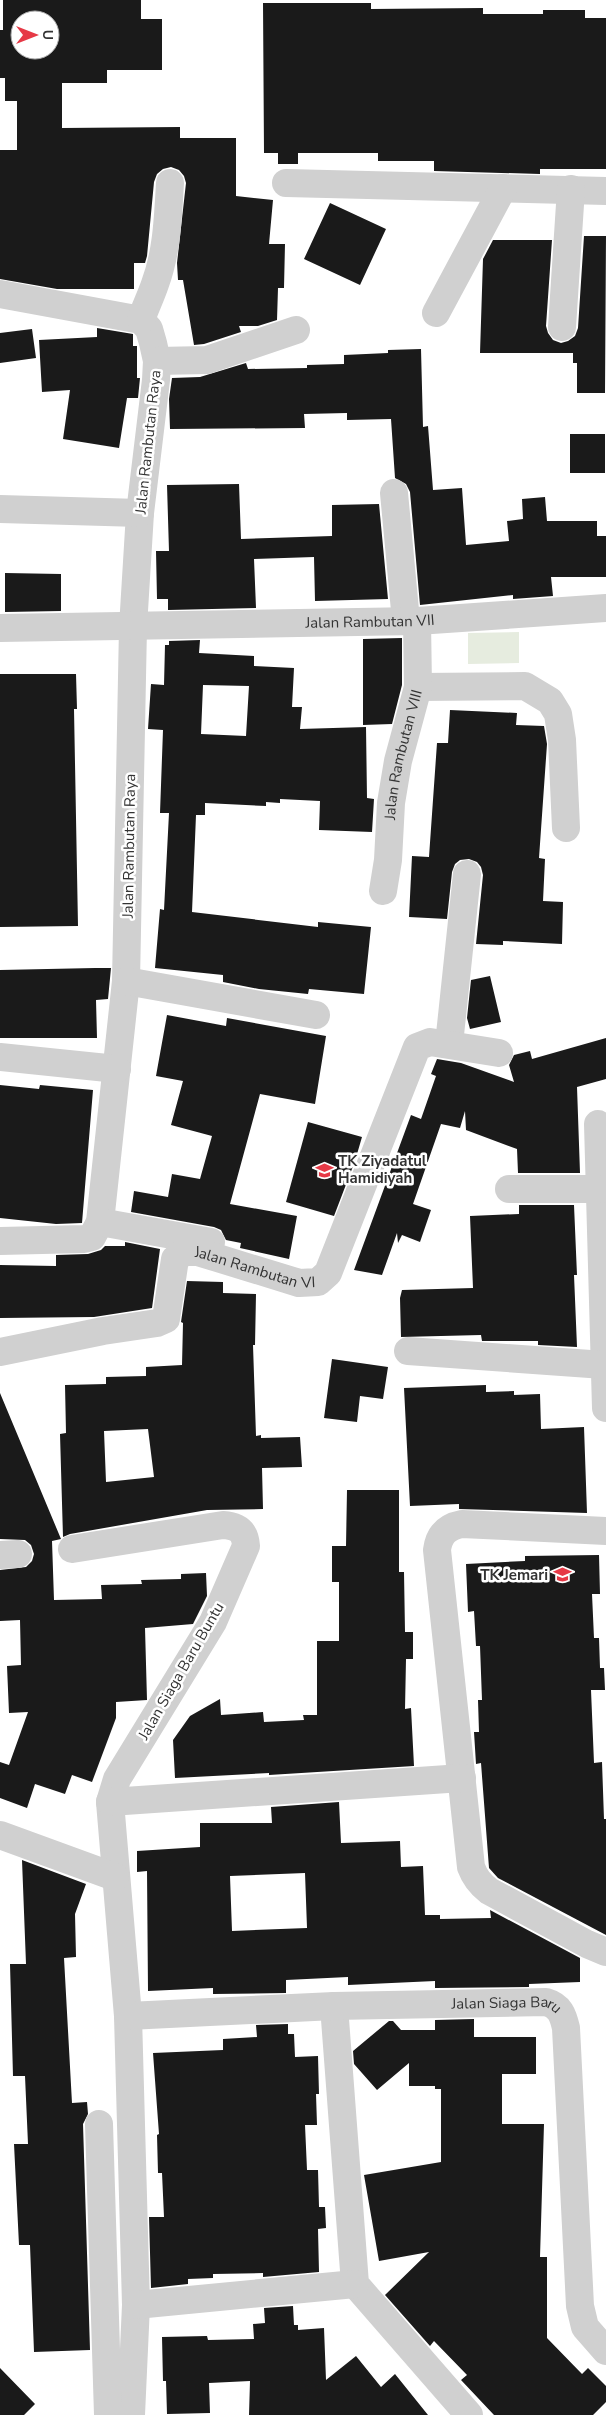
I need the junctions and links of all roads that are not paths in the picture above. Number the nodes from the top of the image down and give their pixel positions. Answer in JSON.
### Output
{"nodes":[{"id":1,"x":170,"y":183,"type":"dead end"},
{"id":2,"x":286,"y":183,"type":"dead end"},
{"id":3,"x":503,"y":188,"type":"junction"},
{"id":4,"x":571,"y":189,"type":"junction"},
{"id":5,"x":606,"y":191,"type":"edge"},
{"id":6,"x":0,"y":294,"type":"edge"},
{"id":7,"x":436,"y":314,"type":"dead end"},
{"id":8,"x":140,"y":320,"type":"junction"},
{"id":9,"x":562,"y":327,"type":"dead end"},
{"id":10,"x":296,"y":330,"type":"dead end"},
{"id":11,"x":157,"y":361,"type":"junction"},
{"id":12,"x":394,"y":493,"type":"dead end"},
{"id":13,"x":0,"y":509,"type":"edge"},
{"id":14,"x":140,"y":513,"type":"junction"},
{"id":15,"x":606,"y":608,"type":"edge"},
{"id":16,"x":411,"y":621,"type":"junction"},
{"id":17,"x":0,"y":628,"type":"edge"},
{"id":18,"x":133,"y":628,"type":"junction"},
{"id":19,"x":418,"y":687,"type":"junction"},
{"id":20,"x":566,"y":828,"type":"dead end"},
{"id":21,"x":467,"y":874,"type":"dead end"},
{"id":22,"x":383,"y":891,"type":"dead end"},
{"id":23,"x":126,"y":981,"type":"junction"},
{"id":24,"x":316,"y":1015,"type":"dead end"},
{"id":25,"x":449,"y":1044,"type":"junction"},
{"id":26,"x":499,"y":1053,"type":"dead end"},
{"id":27,"x":0,"y":1057,"type":"edge"},
{"id":28,"x":117,"y":1069,"type":"junction"},
{"id":29,"x":598,"y":1124,"type":"dead end"},
{"id":30,"x":600,"y":1189,"type":"junction"},
{"id":31,"x":509,"y":1190,"type":"dead end"},
{"id":32,"x":100,"y":1222,"type":"junction"},
{"id":33,"x":0,"y":1241,"type":"edge"},
{"id":34,"x":235,"y":1246,"type":"dead end"},
{"id":35,"x":0,"y":1352,"type":"edge"},
{"id":36,"x":408,"y":1352,"type":"dead end"},
{"id":37,"x":604,"y":1365,"type":"junction"},
{"id":38,"x":606,"y":1408,"type":"edge"},
{"id":39,"x":606,"y":1531,"type":"edge"},
{"id":40,"x":72,"y":1549,"type":"dead end"},
{"id":41,"x":462,"y":1778,"type":"junction"},
{"id":42,"x":110,"y":1802,"type":"junction"},
{"id":43,"x":0,"y":1835,"type":"edge"},
{"id":44,"x":115,"y":1877,"type":"junction"},
{"id":45,"x":606,"y":1952,"type":"edge"},
{"id":46,"x":334,"y":2006,"type":"junction"},
{"id":47,"x":128,"y":2016,"type":"junction"},
{"id":48,"x":99,"y":2124,"type":"dead end"},
{"id":49,"x":354,"y":2284,"type":"junction"},
{"id":50,"x":136,"y":2305,"type":"junction"},
{"id":51,"x":606,"y":2351,"type":"edge"},
{"id":52,"x":108,"y":2415,"type":"edge"},
{"id":53,"x":131,"y":2415,"type":"edge"},
{"id":54,"x":469,"y":2415,"type":"edge"}],
"edges":[{"from":1,"to":8,"type":"street"},
{"from":2,"to":3,"type":"street"},
{"from":3,"to":4,"type":"street"},
{"from":3,"to":7,"type":"street"},
{"from":4,"to":5,"type":"street"},
{"from":4,"to":9,"type":"street"},
{"from":6,"to":8,"type":"street"},
{"from":8,"to":11,"type":"street"},
{"from":10,"to":11,"type":"street"},
{"from":11,"to":14,"type":"street","name":"Jalan Rambutan Raya"},
{"from":12,"to":16,"type":"street","name":"Jalan Rambutan VIII"},
{"from":13,"to":14,"type":"street"},
{"from":14,"to":18,"type":"street","name":"Jalan Rambutan Raya"},
{"from":15,"to":16,"type":"street","name":"Jalan Rambutan VII"},
{"from":16,"to":18,"type":"street","name":"Jalan Rambutan VII"},
{"from":16,"to":19,"type":"street","name":"Jalan Rambutan VIII"},
{"from":17,"to":18,"type":"street","name":"Jalan Rambutan VII"},
{"from":18,"to":23,"type":"street","name":"Jalan Rambutan Raya"},
{"from":19,"to":20,"type":"street"},
{"from":19,"to":22,"type":"street","name":"Jalan Rambutan VIII"},
{"from":21,"to":25,"type":"street"},
{"from":23,"to":24,"type":"street"},
{"from":23,"to":28,"type":"street","name":"Jalan Rambutan Raya"},
{"from":25,"to":26,"type":"street","name":"Jalan Rambutan VI"},
{"from":25,"to":35,"type":"street","name":"Jalan Rambutan VI"},
{"from":27,"to":28,"type":"street"},
{"from":28,"to":32,"type":"street","name":"Jalan Rambutan Raya"},
{"from":29,"to":30,"type":"street"},
{"from":30,"to":31,"type":"street"},
{"from":30,"to":37,"type":"street"},
{"from":32,"to":33,"type":"street"},
{"from":32,"to":34,"type":"street"},
{"from":36,"to":37,"type":"street"},
{"from":37,"to":38,"type":"street"},
{"from":39,"to":41,"type":"street"},
{"from":40,"to":42,"type":"street","name":"Jalan Siaga Baru Buntu"},
{"from":41,"to":42,"type":"street"},
{"from":41,"to":45,"type":"street"},
{"from":42,"to":44,"type":"street"},
{"from":43,"to":44,"type":"street"},
{"from":44,"to":47,"type":"street"},
{"from":46,"to":47,"type":"street","name":"Jalan Siaga Baru"},
{"from":46,"to":49,"type":"street"},
{"from":46,"to":51,"type":"street","name":"Jalan Siaga Baru"},
{"from":47,"to":50,"type":"street"},
{"from":48,"to":52,"type":"street"},
{"from":49,"to":50,"type":"street"},
{"from":49,"to":54,"type":"street"},
{"from":50,"to":53,"type":"street"}]}
